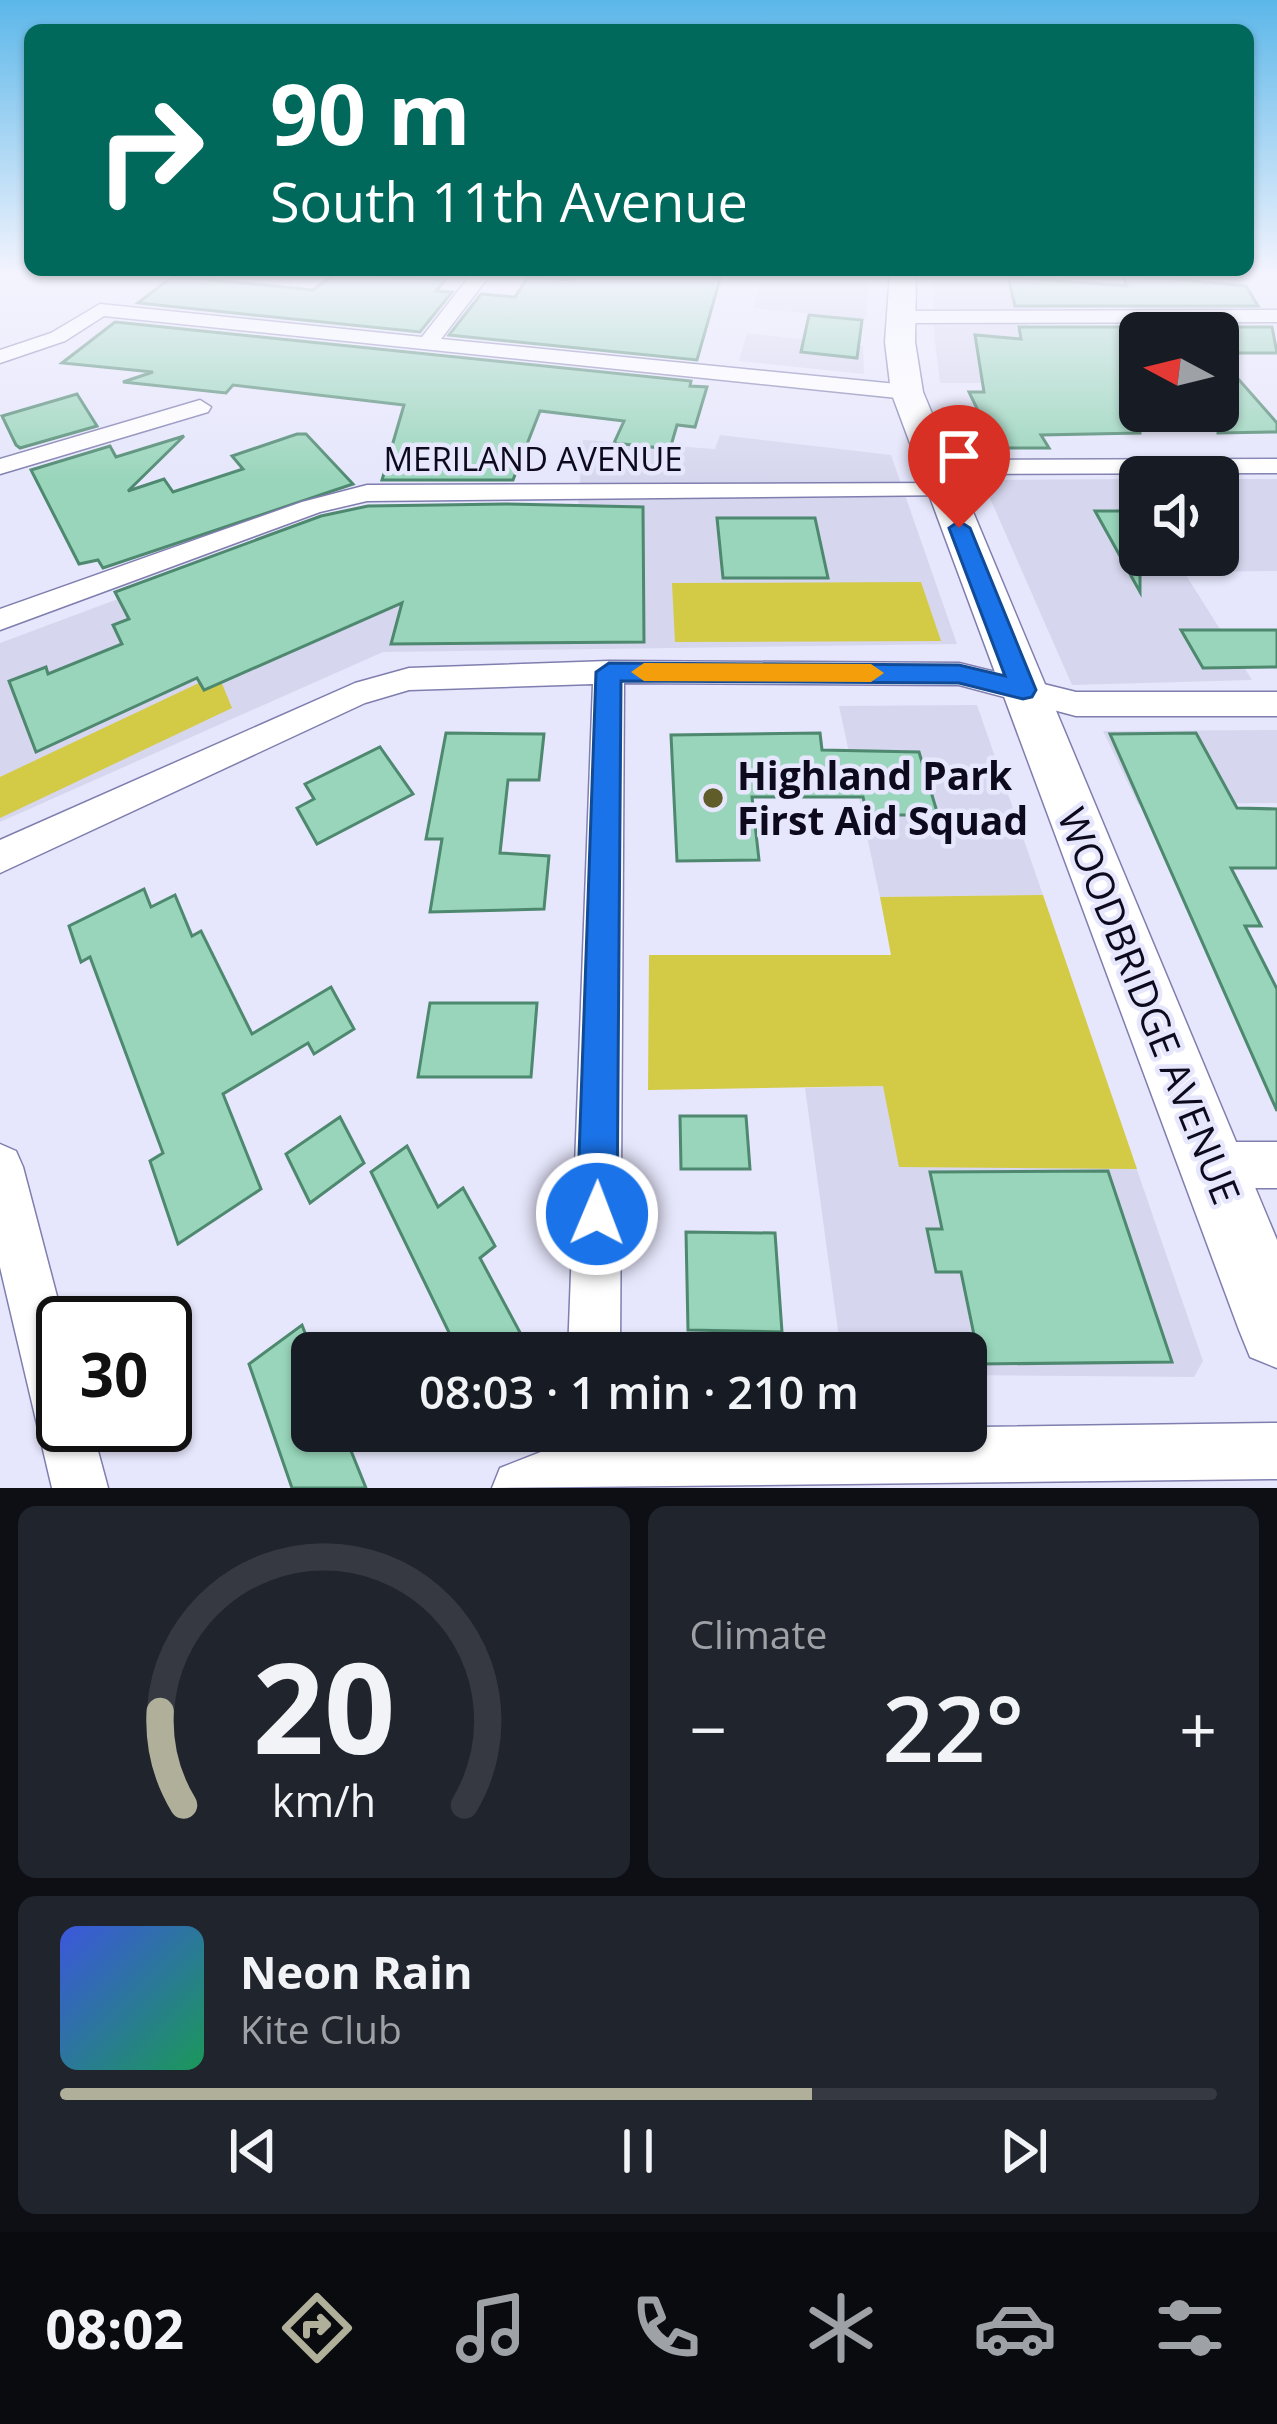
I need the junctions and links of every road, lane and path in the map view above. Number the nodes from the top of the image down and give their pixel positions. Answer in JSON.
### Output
{"nodes":[{"id":1,"x":44,"y":341,"type":"edge"},
{"id":2,"x":422,"y":341,"type":"edge"},
{"id":3,"x":904,"y":341,"type":"edge"},
{"id":4,"x":428,"y":342,"type":"joint"},
{"id":5,"x":0,"y":356,"type":"edge"},
{"id":6,"x":907,"y":392,"type":"junction"},
{"id":7,"x":200,"y":407,"type":"dead end"},
{"id":8,"x":1277,"y":466,"type":"edge"},
{"id":9,"x":0,"y":467,"type":"edge"},
{"id":10,"x":940,"y":478,"type":"junction"},
{"id":11,"x":0,"y":620,"type":"edge"},
{"id":12,"x":609,"y":672,"type":"junction"},
{"id":13,"x":1023,"y":690,"type":"junction"},
{"id":14,"x":1277,"y":704,"type":"edge"},
{"id":15,"x":0,"y":857,"type":"edge"},
{"id":16,"x":1211,"y":1165,"type":"junction"},
{"id":17,"x":1277,"y":1165,"type":"edge"},
{"id":18,"x":0,"y":1167,"type":"edge"},
{"id":19,"x":36,"y":1311,"type":"edge"},
{"id":20,"x":1277,"y":1330,"type":"edge"},
{"id":21,"x":594,"y":1332,"type":"edge"},
{"id":22,"x":987,"y":1448,"type":"edge"},
{"id":23,"x":1277,"y":1451,"type":"edge"},
{"id":24,"x":71,"y":1452,"type":"edge"},
{"id":25,"x":580,"y":1452,"type":"edge"},
{"id":26,"x":80,"y":1488,"type":"edge"},
{"id":27,"x":520,"y":1488,"type":"edge"}],
"edges":[{"from":1,"to":5,"type":"street"},
{"from":2,"to":4,"type":"street"},
{"from":3,"to":6,"type":"main road","name":"WOODBRIDGE AVENUE"},
{"from":4,"to":6,"type":"street"},
{"from":6,"to":10,"type":"main road","name":"WOODBRIDGE AVENUE"},
{"from":7,"to":9,"type":"street"},
{"from":8,"to":10,"type":"street","name":"MERILAND AVENUE"},
{"from":10,"to":11,"type":"street","name":"MERILAND AVENUE"},
{"from":10,"to":13,"type":"main road","name":"WOODBRIDGE AVENUE"},
{"from":12,"to":13,"type":"street"},
{"from":12,"to":15,"type":"street"},
{"from":12,"to":21,"type":"street"},
{"from":13,"to":14,"type":"street"},
{"from":13,"to":16,"type":"main road","name":"WOODBRIDGE AVENUE"},
{"from":16,"to":17,"type":"street"},
{"from":16,"to":20,"type":"main road","name":"WOODBRIDGE AVENUE"},
{"from":18,"to":19,"type":"street"},
{"from":22,"to":23,"type":"street"},
{"from":24,"to":26,"type":"street"},
{"from":25,"to":27,"type":"street"}]}
